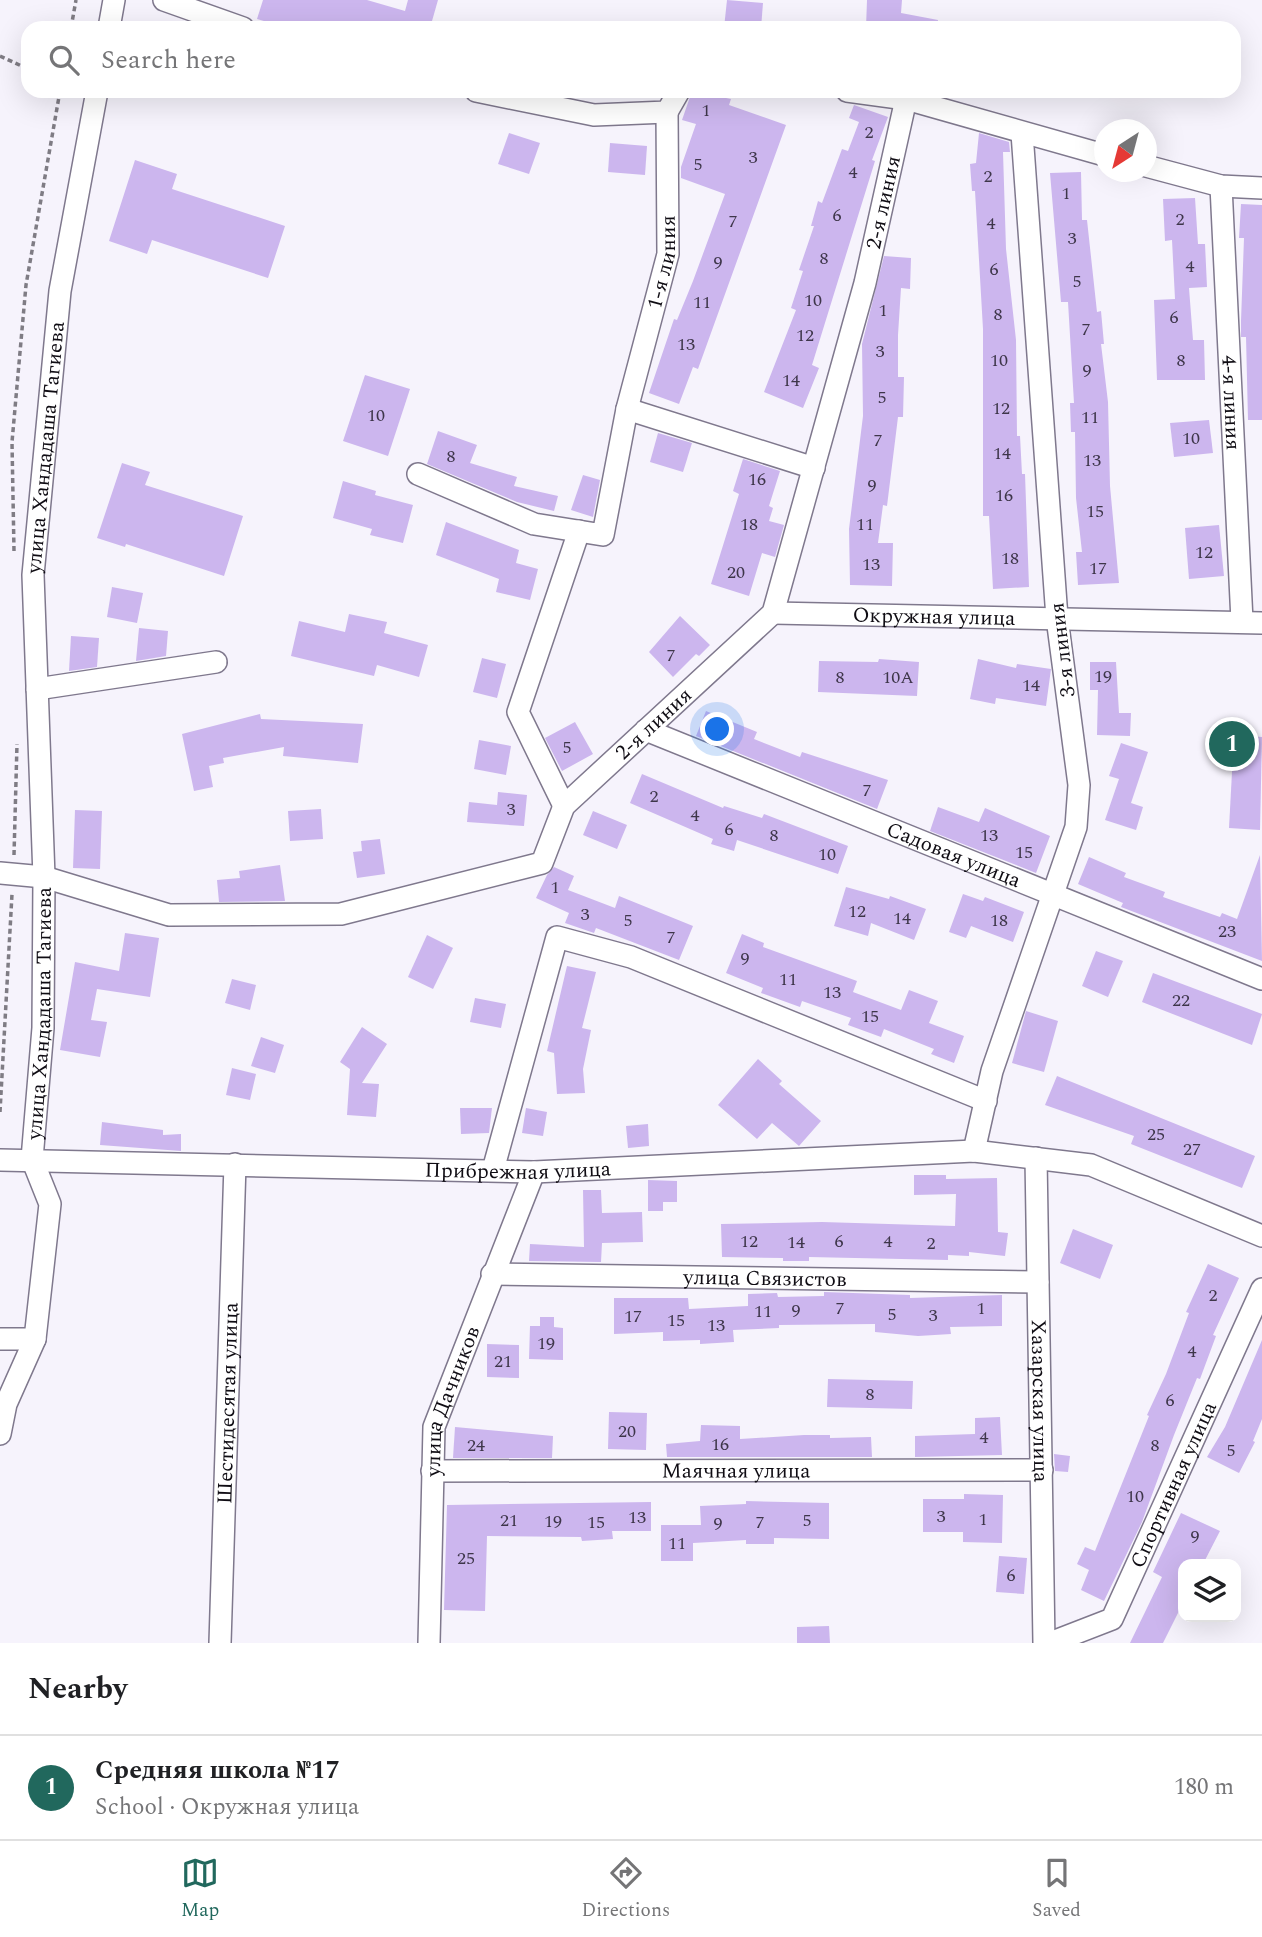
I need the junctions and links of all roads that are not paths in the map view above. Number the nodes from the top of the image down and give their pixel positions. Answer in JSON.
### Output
{"nodes":[{"id":1,"x":116,"y":0,"type":"edge"},
{"id":2,"x":164,"y":0,"type":"edge"},
{"id":3,"x":112,"y":21,"type":"edge"},
{"id":4,"x":223,"y":21,"type":"edge"},
{"id":5,"x":98,"y":98,"type":"edge"},
{"id":6,"x":510,"y":98,"type":"edge"},
{"id":7,"x":675,"y":98,"type":"edge"},
{"id":8,"x":899,"y":98,"type":"edge"},
{"id":9,"x":906,"y":99,"type":"junction"},
{"id":10,"x":667,"y":113,"type":"junction"},
{"id":11,"x":1023,"y":133,"type":"junction"},
{"id":12,"x":1094,"y":152,"type":"edge"},
{"id":13,"x":1157,"y":169,"type":"edge"},
{"id":14,"x":1220,"y":186,"type":"junction"},
{"id":15,"x":1262,"y":188,"type":"edge"},
{"id":16,"x":627,"y":409,"type":"junction"},
{"id":17,"x":814,"y":468,"type":"junction"},
{"id":18,"x":418,"y":474,"type":"dead end"},
{"id":19,"x":579,"y":531,"type":"junction"},
{"id":20,"x":773,"y":613,"type":"junction"},
{"id":21,"x":1057,"y":618,"type":"junction"},
{"id":22,"x":1252,"y":622,"type":"edge"},
{"id":23,"x":216,"y":662,"type":"dead end"},
{"id":24,"x":38,"y":688,"type":"junction"},
{"id":25,"x":646,"y":730,"type":"junction"},
{"id":26,"x":564,"y":806,"type":"junction"},
{"id":27,"x":0,"y":873,"type":"edge"},
{"id":28,"x":46,"y":878,"type":"junction"},
{"id":29,"x":1050,"y":896,"type":"junction"},
{"id":30,"x":1262,"y":979,"type":"edge"},
{"id":31,"x":986,"y":1101,"type":"junction"},
{"id":32,"x":974,"y":1151,"type":"junction"},
{"id":33,"x":1035,"y":1158,"type":"junction"},
{"id":34,"x":32,"y":1159,"type":"junction"},
{"id":35,"x":0,"y":1160,"type":"edge"},
{"id":36,"x":234,"y":1164,"type":"junction"},
{"id":37,"x":493,"y":1171,"type":"junction"},
{"id":38,"x":534,"y":1172,"type":"junction"},
{"id":39,"x":1262,"y":1236,"type":"edge"},
{"id":40,"x":492,"y":1274,"type":"junction"},
{"id":41,"x":1038,"y":1282,"type":"junction"},
{"id":42,"x":1262,"y":1289,"type":"edge"},
{"id":43,"x":0,"y":1339,"type":"edge"},
{"id":44,"x":35,"y":1339,"type":"junction"},
{"id":45,"x":0,"y":1434,"type":"edge"},
{"id":46,"x":1042,"y":1470,"type":"junction"},
{"id":47,"x":432,"y":1471,"type":"junction"},
{"id":48,"x":220,"y":1643,"type":"edge"},
{"id":49,"x":429,"y":1643,"type":"edge"},
{"id":50,"x":1044,"y":1643,"type":"edge"},
{"id":51,"x":1050,"y":1643,"type":"edge"}],
"edges":[{"from":1,"to":3,"type":"street"},
{"from":2,"to":4,"type":"street"},
{"from":5,"to":24,"type":"street","name":"улица Хандадаша Тагиева"},
{"from":6,"to":10,"type":"street"},
{"from":7,"to":10,"type":"street"},
{"from":8,"to":9,"type":"street"},
{"from":9,"to":11,"type":"street"},
{"from":9,"to":17,"type":"street","name":"2-я линия"},
{"from":10,"to":16,"type":"street","name":"1-я линия"},
{"from":11,"to":12,"type":"street"},
{"from":11,"to":21,"type":"street","name":"3-я линия"},
{"from":13,"to":14,"type":"street"},
{"from":14,"to":15,"type":"street"},
{"from":14,"to":22,"type":"street","name":"4-я линия"},
{"from":16,"to":17,"type":"street"},
{"from":16,"to":19,"type":"street","name":"1-я линия"},
{"from":17,"to":20,"type":"street","name":"2-я линия"},
{"from":18,"to":19,"type":"street"},
{"from":19,"to":26,"type":"street"},
{"from":20,"to":21,"type":"street","name":"Окружная улица"},
{"from":20,"to":25,"type":"street","name":"2-я линия"},
{"from":21,"to":22,"type":"street","name":"Окружная улица"},
{"from":21,"to":29,"type":"street","name":"3-я линия"},
{"from":23,"to":24,"type":"street"},
{"from":24,"to":28,"type":"street","name":"улица Хандадаша Тагиева"},
{"from":25,"to":26,"type":"street","name":"2-я линия"},
{"from":25,"to":29,"type":"street","name":"Садовая улица"},
{"from":26,"to":28,"type":"street","name":"2-я линия"},
{"from":27,"to":28,"type":"street"},
{"from":28,"to":34,"type":"street","name":"улица Хандадаша Тагиева"},
{"from":29,"to":30,"type":"street","name":"Садовая улица"},
{"from":29,"to":31,"type":"street","name":"3-я линия"},
{"from":31,"to":32,"type":"street","name":"3-я линия"},
{"from":31,"to":37,"type":"street"},
{"from":32,"to":33,"type":"street","name":"Прибрежная улица"},
{"from":32,"to":38,"type":"street","name":"Прибрежная улица"},
{"from":33,"to":39,"type":"street","name":"Прибрежная улица"},
{"from":33,"to":41,"type":"street","name":"Хазарская улица"},
{"from":34,"to":35,"type":"street","name":"Прибрежная улица"},
{"from":34,"to":36,"type":"street","name":"Прибрежная улица"},
{"from":34,"to":44,"type":"street"},
{"from":36,"to":37,"type":"street","name":"Прибрежная улица"},
{"from":36,"to":48,"type":"street","name":"Шестидесятая улица"},
{"from":37,"to":38,"type":"street","name":"Прибрежная улица"},
{"from":38,"to":40,"type":"street","name":"улица Дачников"},
{"from":40,"to":41,"type":"street","name":"улица Связистов"},
{"from":40,"to":47,"type":"street","name":"улица Дачников"},
{"from":41,"to":46,"type":"street","name":"Хазарская улица"},
{"from":42,"to":51,"type":"street","name":"Спортивная улица"},
{"from":43,"to":44,"type":"street"},
{"from":44,"to":45,"type":"street"},
{"from":46,"to":47,"type":"street","name":"Маячная улица"},
{"from":46,"to":50,"type":"street","name":"Хазарская улица"},
{"from":47,"to":49,"type":"street","name":"улица Дачников"}]}
